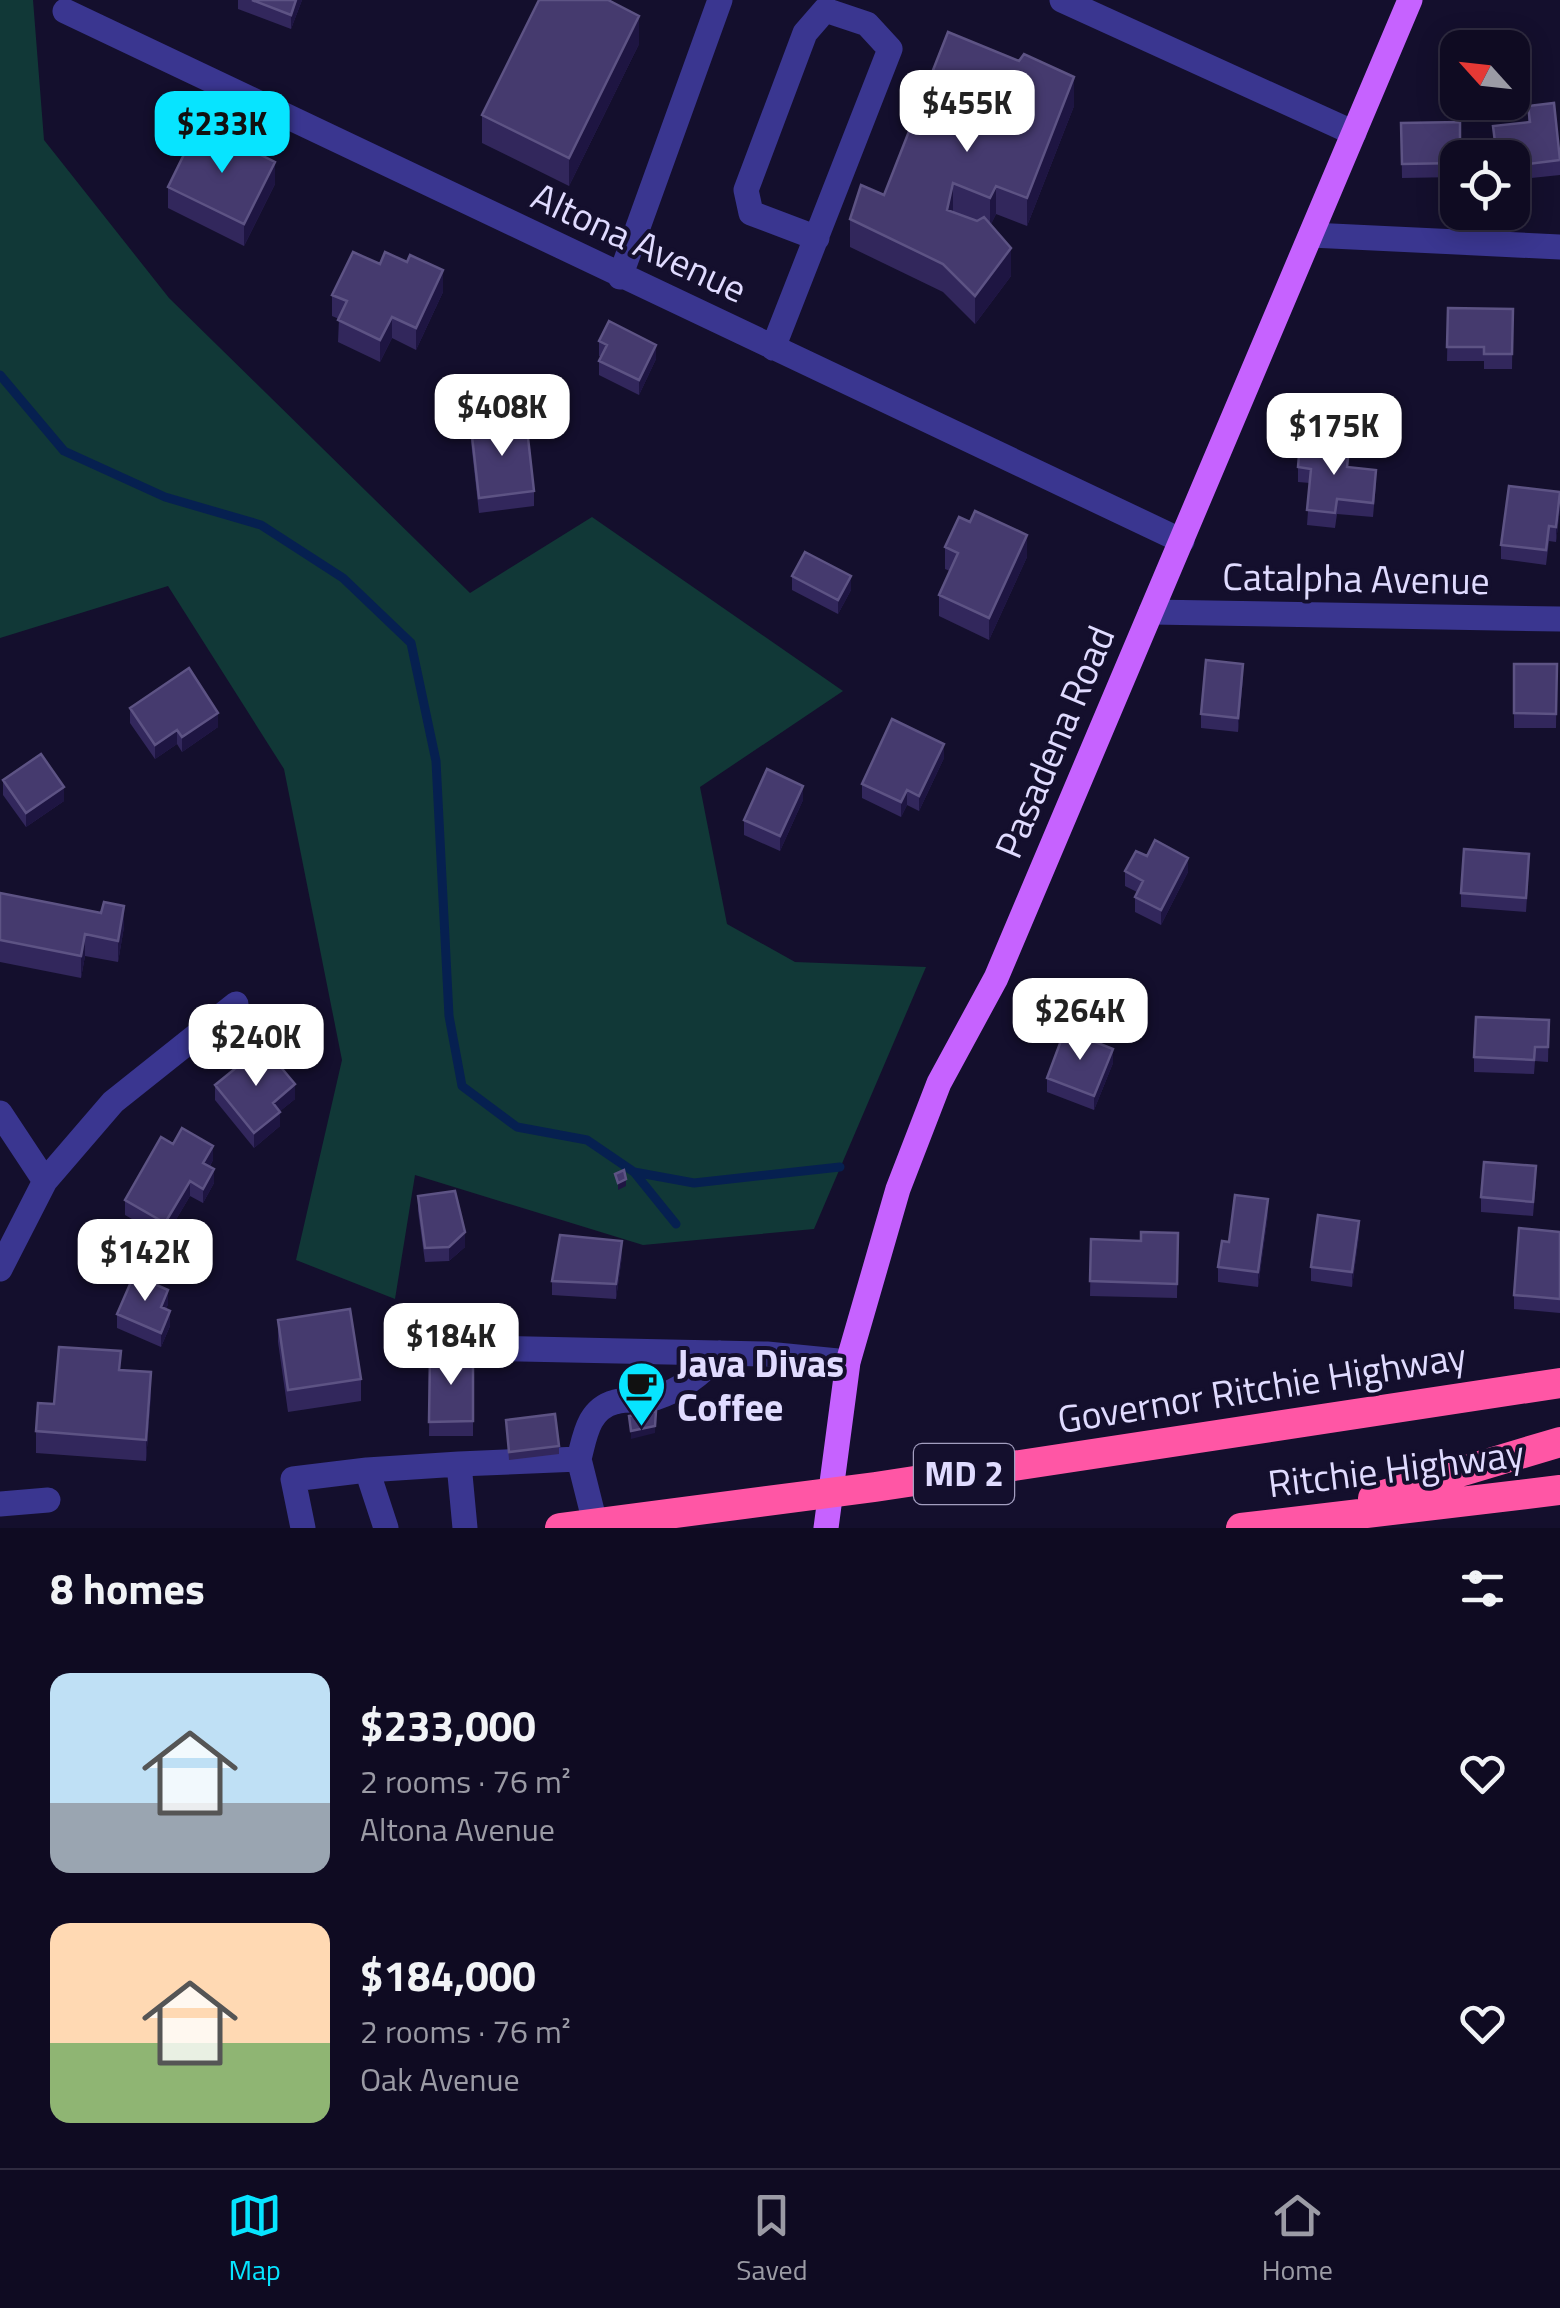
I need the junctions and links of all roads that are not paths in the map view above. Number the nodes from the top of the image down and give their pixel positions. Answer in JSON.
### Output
{"nodes":[{"id":1,"x":720,"y":0,"type":"edge"},
{"id":2,"x":1062,"y":0,"type":"edge"},
{"id":3,"x":1410,"y":0,"type":"edge"},
{"id":4,"x":65,"y":11,"type":"dead end"},
{"id":5,"x":1354,"y":133,"type":"junction"},
{"id":6,"x":1311,"y":235,"type":"junction"},
{"id":7,"x":817,"y":238,"type":"junction"},
{"id":8,"x":1560,"y":247,"type":"edge"},
{"id":9,"x":620,"y":277,"type":"junction"},
{"id":10,"x":773,"y":348,"type":"junction"},
{"id":11,"x":1182,"y":540,"type":"junction"},
{"id":12,"x":1151,"y":612,"type":"junction"},
{"id":13,"x":1560,"y":619,"type":"edge"},
{"id":14,"x":236,"y":1004,"type":"dead end"},
{"id":15,"x":0,"y":1113,"type":"edge"},
{"id":16,"x":46,"y":1182,"type":"junction"},
{"id":17,"x":0,"y":1268,"type":"edge"},
{"id":18,"x":478,"y":1348,"type":"dead end"},
{"id":19,"x":720,"y":1353,"type":"junction"},
{"id":20,"x":848,"y":1362,"type":"junction"},
{"id":21,"x":1560,"y":1383,"type":"edge"},
{"id":22,"x":1560,"y":1442,"type":"edge"},
{"id":23,"x":580,"y":1460,"type":"junction"},
{"id":24,"x":459,"y":1464,"type":"junction"},
{"id":25,"x":366,"y":1470,"type":"junction"},
{"id":26,"x":1560,"y":1490,"type":"edge"},
{"id":27,"x":830,"y":1491,"type":"junction"},
{"id":28,"x":48,"y":1500,"type":"dead end"},
{"id":29,"x":0,"y":1504,"type":"edge"},
{"id":30,"x":1293,"y":1522,"type":"junction"},
{"id":31,"x":595,"y":1523,"type":"junction"},
{"id":32,"x":303,"y":1528,"type":"edge"},
{"id":33,"x":386,"y":1528,"type":"edge"},
{"id":34,"x":465,"y":1528,"type":"edge"},
{"id":35,"x":560,"y":1528,"type":"edge"},
{"id":36,"x":826,"y":1528,"type":"edge"},
{"id":37,"x":1241,"y":1528,"type":"edge"}],
"edges":[{"from":1,"to":9,"type":"street"},
{"from":2,"to":5,"type":"street"},
{"from":3,"to":5,"type":"main road","name":"Pasadena Road"},
{"from":4,"to":9,"type":"street","name":"Altona Avenue"},
{"from":5,"to":6,"type":"main road","name":"Pasadena Road"},
{"from":6,"to":8,"type":"street"},
{"from":6,"to":11,"type":"main road","name":"Pasadena Road"},
{"from":7,"to":7,"type":"street"},
{"from":7,"to":10,"type":"street"},
{"from":9,"to":10,"type":"street","name":"Altona Avenue"},
{"from":10,"to":11,"type":"street","name":"Altona Avenue"},
{"from":11,"to":12,"type":"main road","name":"Pasadena Road"},
{"from":12,"to":13,"type":"street","name":"Catalpha Avenue"},
{"from":12,"to":20,"type":"main road","name":"Pasadena Road"},
{"from":14,"to":16,"type":"street"},
{"from":15,"to":16,"type":"street"},
{"from":16,"to":17,"type":"street"},
{"from":18,"to":19,"type":"street"},
{"from":19,"to":20,"type":"street"},
{"from":19,"to":23,"type":"street"},
{"from":20,"to":27,"type":"main road","name":"Pasadena Road"},
{"from":21,"to":27,"type":"highway","name":"Governor Ritchie Highway","number":"MD 2"},
{"from":22,"to":30,"type":"highway"},
{"from":23,"to":24,"type":"street"},
{"from":23,"to":31,"type":"street"},
{"from":24,"to":25,"type":"street"},
{"from":24,"to":34,"type":"street"},
{"from":25,"to":32,"type":"street"},
{"from":25,"to":33,"type":"street"},
{"from":26,"to":30,"type":"highway","name":"Ritchie Highway"},
{"from":27,"to":31,"type":"highway","name":"Governor Ritchie Highway","number":"MD 2"},
{"from":27,"to":36,"type":"main road","name":"Pasadena Road"},
{"from":28,"to":29,"type":"street"},
{"from":30,"to":37,"type":"highway","name":"Ritchie Highway"},
{"from":31,"to":35,"type":"highway","name":"Governor Ritchie Highway","number":"MD 2"}]}
